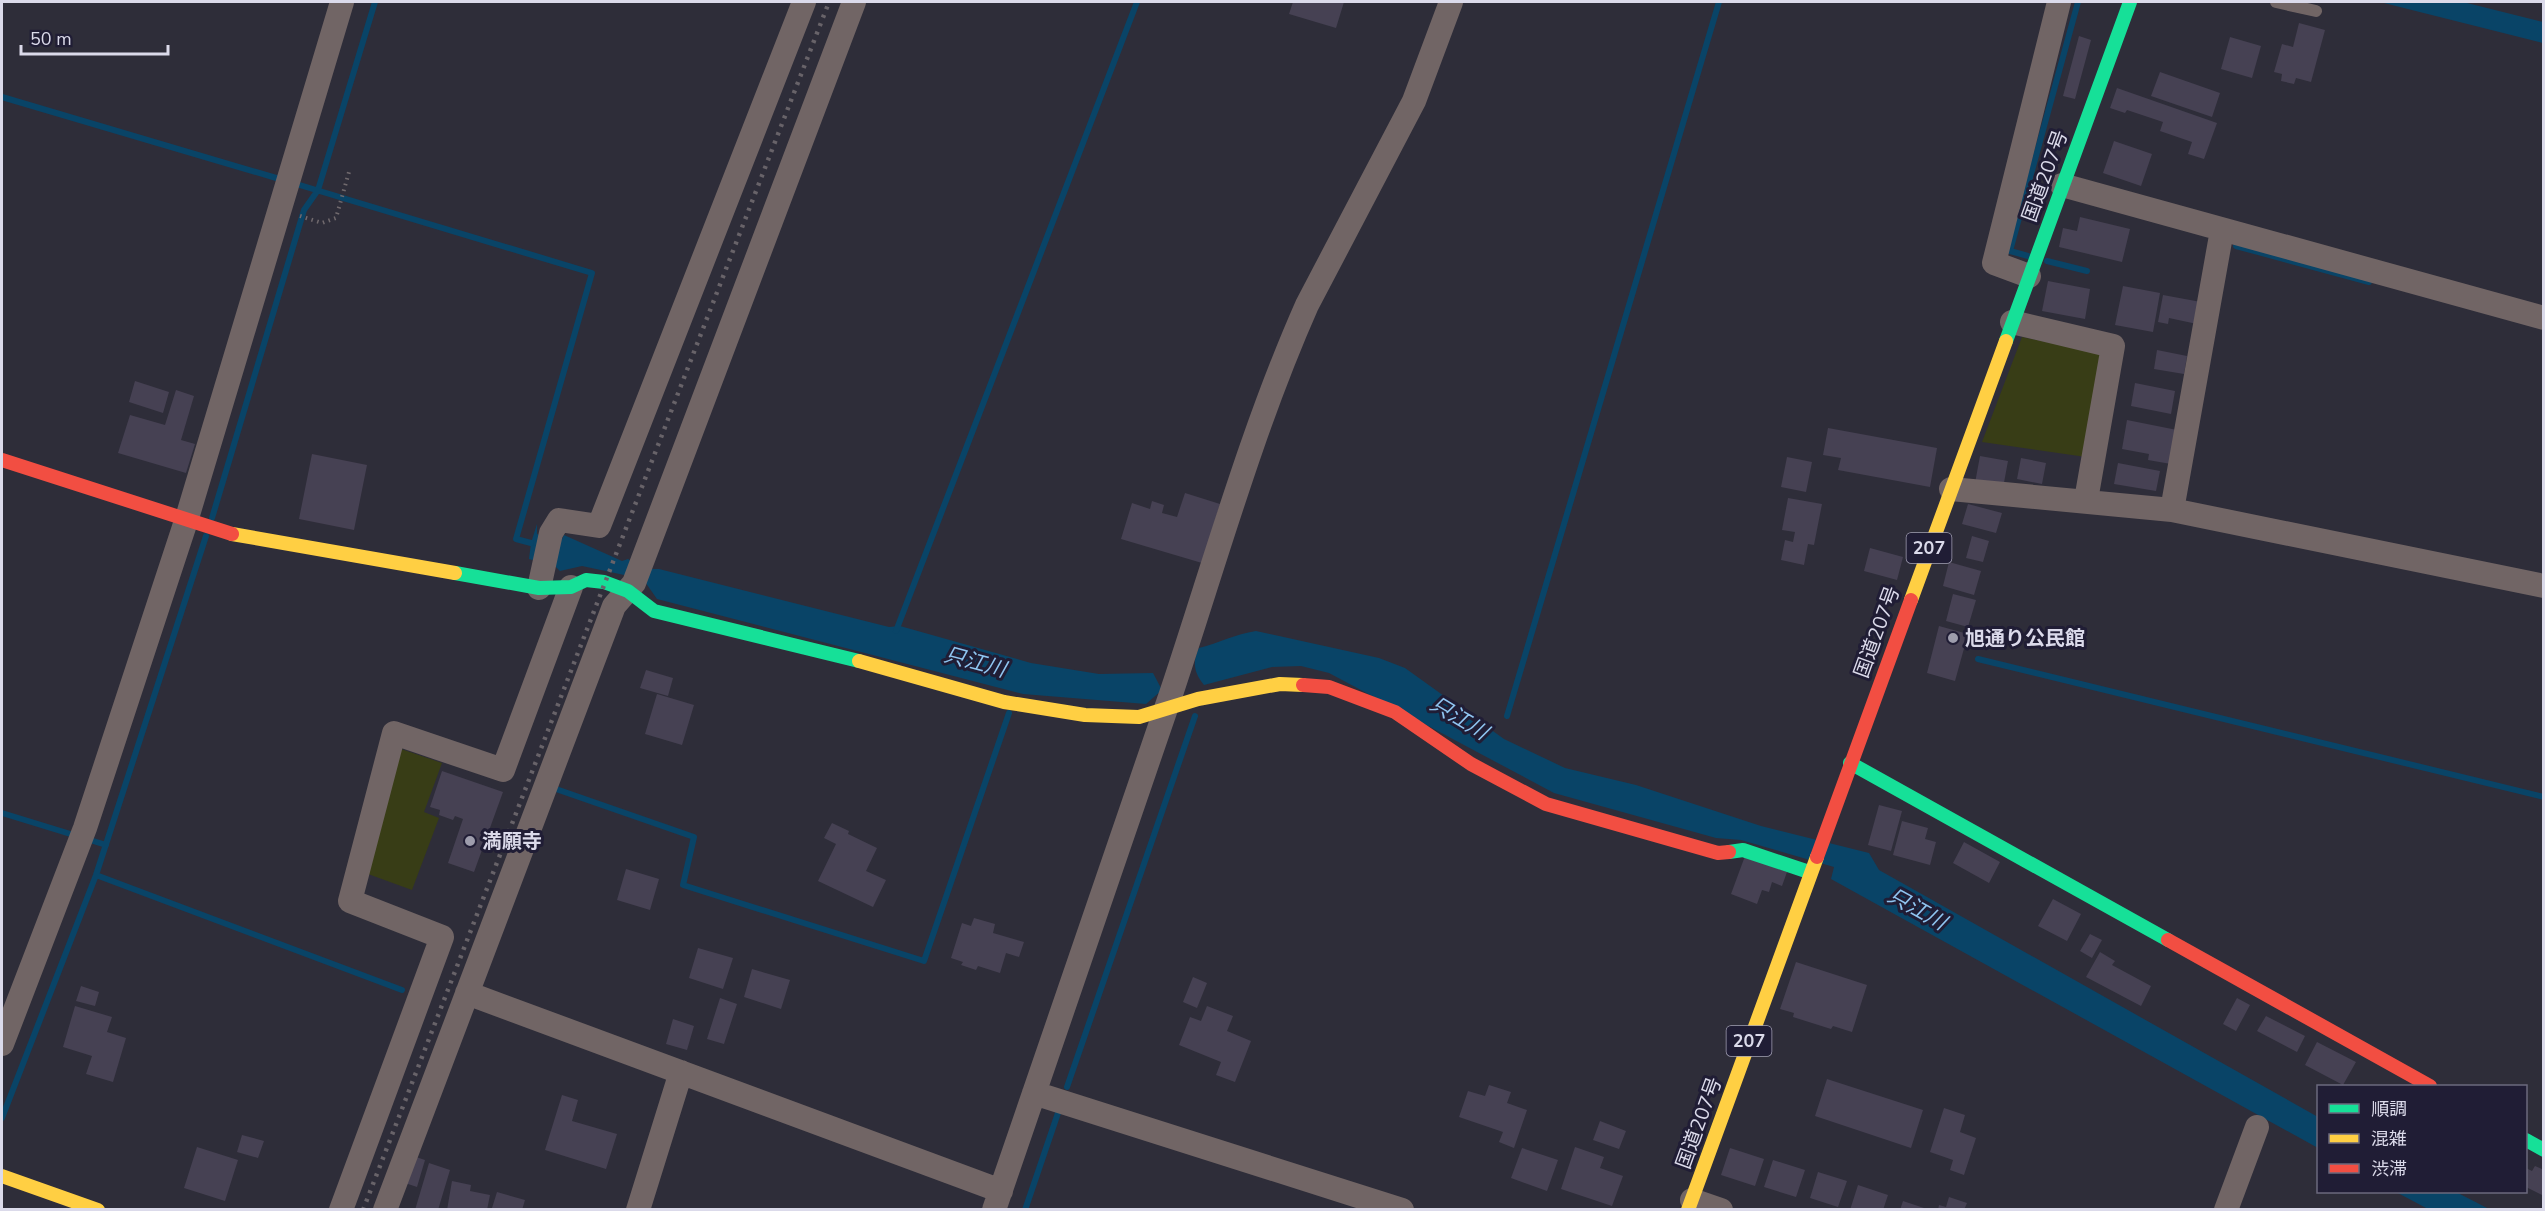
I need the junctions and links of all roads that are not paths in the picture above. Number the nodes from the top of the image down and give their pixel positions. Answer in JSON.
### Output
{"nodes":[{"id":1,"x":342,"y":2,"type":"edge"},
{"id":2,"x":804,"y":2,"type":"edge"},
{"id":3,"x":854,"y":2,"type":"edge"},
{"id":4,"x":1451,"y":2,"type":"edge"},
{"id":5,"x":2059,"y":2,"type":"edge"},
{"id":6,"x":2130,"y":2,"type":"edge"},
{"id":7,"x":2276,"y":2,"type":"edge"},
{"id":8,"x":2316,"y":11,"type":"dead end"},
{"id":9,"x":2062,"y":185,"type":"junction"},
{"id":10,"x":2222,"y":230,"type":"junction"},
{"id":11,"x":2033,"y":265,"type":"junction"},
{"id":12,"x":2544,"y":318,"type":"edge"},
{"id":13,"x":2012,"y":322,"type":"junction"},
{"id":14,"x":2,"y":460,"type":"edge"},
{"id":15,"x":1951,"y":489,"type":"junction"},
{"id":16,"x":2086,"y":500,"type":"junction"},
{"id":17,"x":2172,"y":510,"type":"junction"},
{"id":18,"x":195,"y":521,"type":"junction"},
{"id":19,"x":541,"y":578,"type":"junction"},
{"id":20,"x":635,"y":579,"type":"junction"},
{"id":21,"x":2544,"y":586,"type":"edge"},
{"id":22,"x":571,"y":587,"type":"junction"},
{"id":23,"x":1169,"y":700,"type":"junction"},
{"id":24,"x":1850,"y":763,"type":"junction"},
{"id":25,"x":1809,"y":872,"type":"junction"},
{"id":26,"x":467,"y":993,"type":"junction"},
{"id":27,"x":2,"y":1044,"type":"edge"},
{"id":28,"x":681,"y":1072,"type":"junction"},
{"id":29,"x":2428,"y":1085,"type":"edge"},
{"id":30,"x":1034,"y":1093,"type":"junction"},
{"id":31,"x":2257,"y":1127,"type":"dead end"},
{"id":32,"x":2527,"y":1141,"type":"edge"},
{"id":33,"x":2544,"y":1150,"type":"edge"},
{"id":34,"x":2,"y":1176,"type":"edge"},
{"id":35,"x":997,"y":1200,"type":"edge"},
{"id":36,"x":1690,"y":1205,"type":"edge"},
{"id":37,"x":98,"y":1209,"type":"edge"},
{"id":38,"x":341,"y":1209,"type":"edge"},
{"id":39,"x":385,"y":1209,"type":"edge"},
{"id":40,"x":638,"y":1209,"type":"edge"},
{"id":41,"x":1402,"y":1209,"type":"edge"},
{"id":42,"x":1721,"y":1209,"type":"edge"},
{"id":43,"x":2226,"y":1209,"type":"edge"}],
"edges":[{"from":1,"to":18,"type":"street"},
{"from":2,"to":19,"type":"street"},
{"from":3,"to":20,"type":"street"},
{"from":4,"to":23,"type":"street"},
{"from":5,"to":11,"type":"street"},
{"from":6,"to":9,"type":"main road","name":"国道207号","number":"207"},
{"from":7,"to":8,"type":"lane"},
{"from":9,"to":10,"type":"street"},
{"from":9,"to":11,"type":"main road","name":"国道207号","number":"207"},
{"from":10,"to":12,"type":"street"},
{"from":10,"to":17,"type":"street"},
{"from":11,"to":13,"type":"main road","name":"国道207号","number":"207"},
{"from":13,"to":15,"type":"main road","name":"国道207号","number":"207"},
{"from":13,"to":16,"type":"street"},
{"from":14,"to":18,"type":"main road"},
{"from":15,"to":16,"type":"street"},
{"from":15,"to":24,"type":"main road","name":"国道207号","number":"207"},
{"from":16,"to":17,"type":"street"},
{"from":17,"to":21,"type":"street"},
{"from":18,"to":19,"type":"main road"},
{"from":18,"to":27,"type":"street"},
{"from":19,"to":22,"type":"main road"},
{"from":20,"to":22,"type":"main road"},
{"from":20,"to":23,"type":"main road"},
{"from":20,"to":26,"type":"street"},
{"from":22,"to":38,"type":"street"},
{"from":23,"to":25,"type":"main road"},
{"from":23,"to":30,"type":"street"},
{"from":24,"to":25,"type":"main road","name":"国道207号","number":"207"},
{"from":24,"to":29,"type":"main road"},
{"from":25,"to":36,"type":"main road","name":"国道207号","number":"207"},
{"from":26,"to":28,"type":"street"},
{"from":26,"to":39,"type":"street"},
{"from":28,"to":35,"type":"street"},
{"from":28,"to":40,"type":"street"},
{"from":30,"to":35,"type":"street"},
{"from":30,"to":41,"type":"street"},
{"from":31,"to":43,"type":"street"},
{"from":32,"to":33,"type":"main road"},
{"from":34,"to":37,"type":"main road"},
{"from":36,"to":42,"type":"street"}]}
